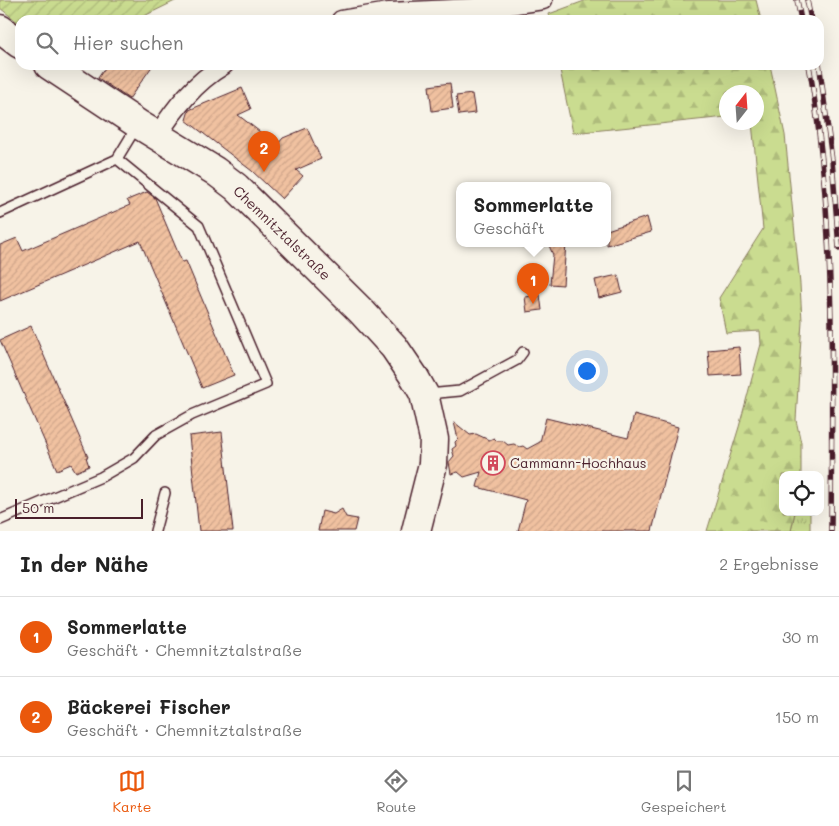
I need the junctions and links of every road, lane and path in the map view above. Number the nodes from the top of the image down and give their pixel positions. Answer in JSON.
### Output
{"nodes":[{"id":1,"x":543,"y":0,"type":"edge"},
{"id":2,"x":371,"y":15,"type":"edge"},
{"id":3,"x":0,"y":29,"type":"edge"},
{"id":4,"x":15,"y":40,"type":"edge"},
{"id":5,"x":58,"y":70,"type":"edge"},
{"id":6,"x":216,"y":70,"type":"edge"},
{"id":7,"x":148,"y":130,"type":"junction"},
{"id":8,"x":116,"y":159,"type":"junction"},
{"id":9,"x":0,"y":213,"type":"edge"},
{"id":10,"x":523,"y":352,"type":"dead end"},
{"id":11,"x":424,"y":394,"type":"junction"},
{"id":12,"x":164,"y":493,"type":"dead end"},
{"id":13,"x":0,"y":520,"type":"edge"},
{"id":14,"x":155,"y":531,"type":"edge"},
{"id":15,"x":416,"y":531,"type":"edge"}],
"edges":[{"from":1,"to":2,"type":"street"},
{"from":3,"to":4,"type":"main road"},
{"from":5,"to":7,"type":"main road","name":"Chemnitztalstraße"},
{"from":6,"to":7,"type":"street"},
{"from":7,"to":8,"type":"lane"},
{"from":7,"to":11,"type":"main road","name":"Chemnitztalstraße"},
{"from":8,"to":9,"type":"lane"},
{"from":8,"to":13,"type":"lane"},
{"from":10,"to":11,"type":"lane"},
{"from":11,"to":15,"type":"main road","name":"Chemnitztalstraße"},
{"from":12,"to":14,"type":"lane"}]}
